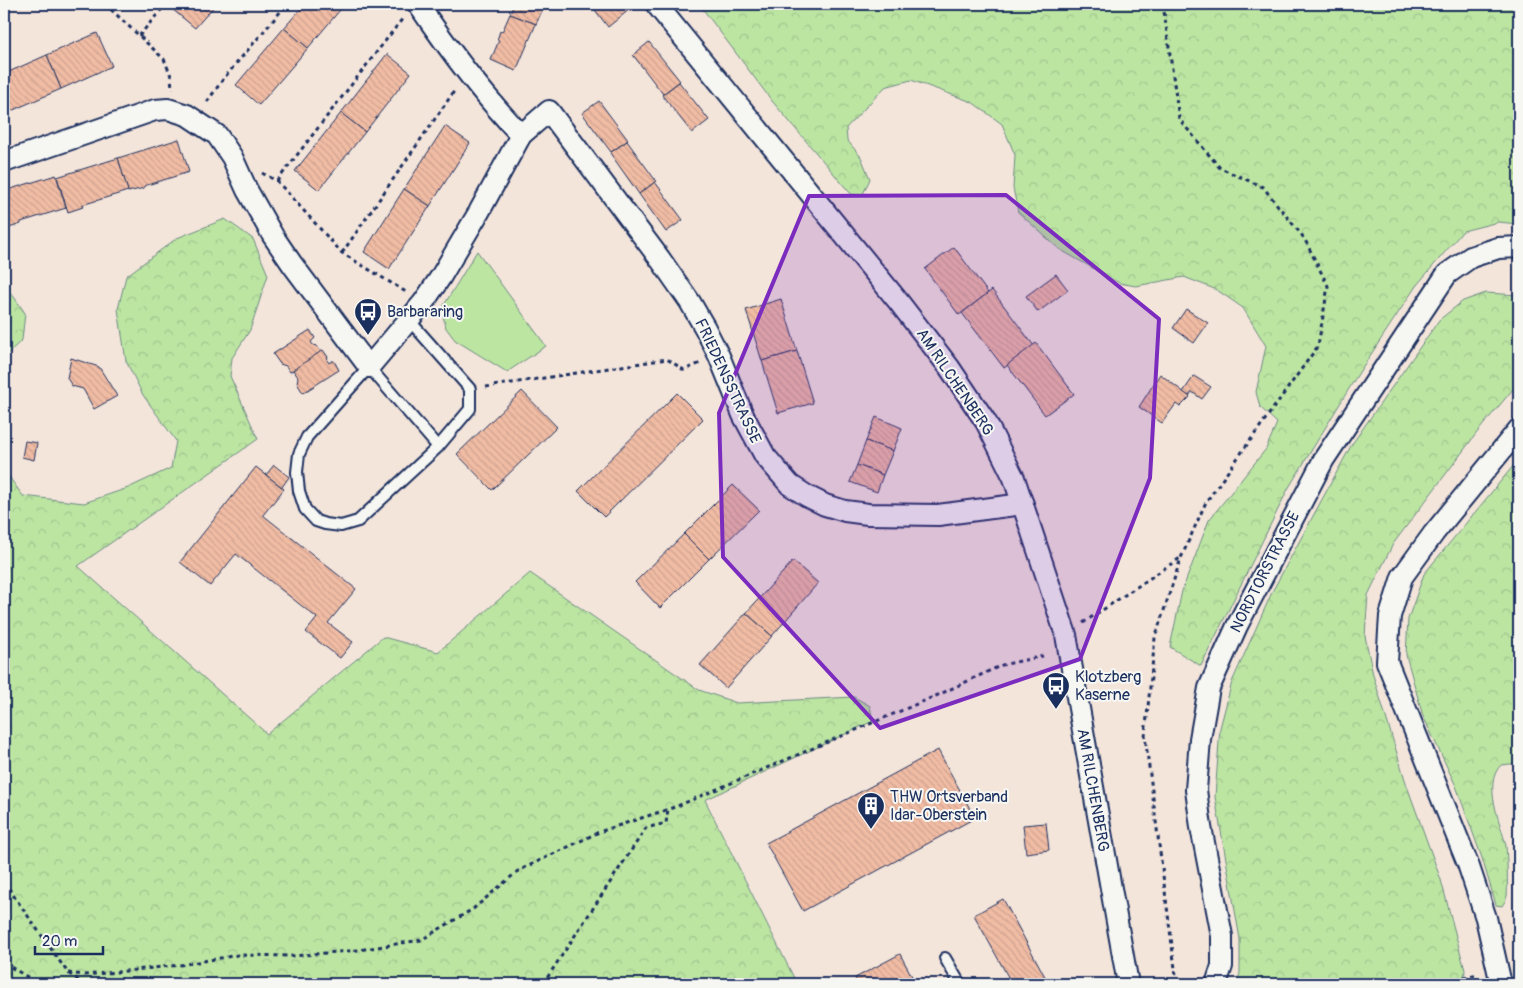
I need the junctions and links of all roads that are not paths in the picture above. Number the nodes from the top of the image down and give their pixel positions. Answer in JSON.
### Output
{"nodes":[{"id":1,"x":656,"y":4,"type":"edge"},
{"id":2,"x":413,"y":8,"type":"edge"},
{"id":3,"x":521,"y":135,"type":"junction"},
{"id":4,"x":4,"y":162,"type":"edge"},
{"id":5,"x":1519,"y":247,"type":"edge"},
{"id":6,"x":409,"y":320,"type":"junction"},
{"id":7,"x":369,"y":367,"type":"junction"},
{"id":8,"x":1519,"y":429,"type":"edge"},
{"id":9,"x":438,"y":447,"type":"junction"},
{"id":10,"x":1023,"y":504,"type":"junction"},
{"id":11,"x":945,"y":958,"type":"dead end"},
{"id":12,"x":1500,"y":977,"type":"edge"},
{"id":13,"x":960,"y":984,"type":"edge"},
{"id":14,"x":1128,"y":984,"type":"edge"},
{"id":15,"x":1216,"y":984,"type":"edge"}],
"edges":[{"from":1,"to":10,"type":"street","name":"AM RILCHENBERG"},
{"from":2,"to":3,"type":"street"},
{"from":3,"to":6,"type":"street"},
{"from":3,"to":10,"type":"street","name":"FRIEDENSSTRASSE"},
{"from":4,"to":7,"type":"street"},
{"from":5,"to":15,"type":"street","name":"NORDTORSTRASSE"},
{"from":6,"to":7,"type":"street"},
{"from":6,"to":9,"type":"lane"},
{"from":7,"to":9,"type":"lane"},
{"from":7,"to":9,"type":"lane"},
{"from":8,"to":12,"type":"street"},
{"from":10,"to":14,"type":"street","name":"AM RILCHENBERG"},
{"from":11,"to":13,"type":"lane"}]}
